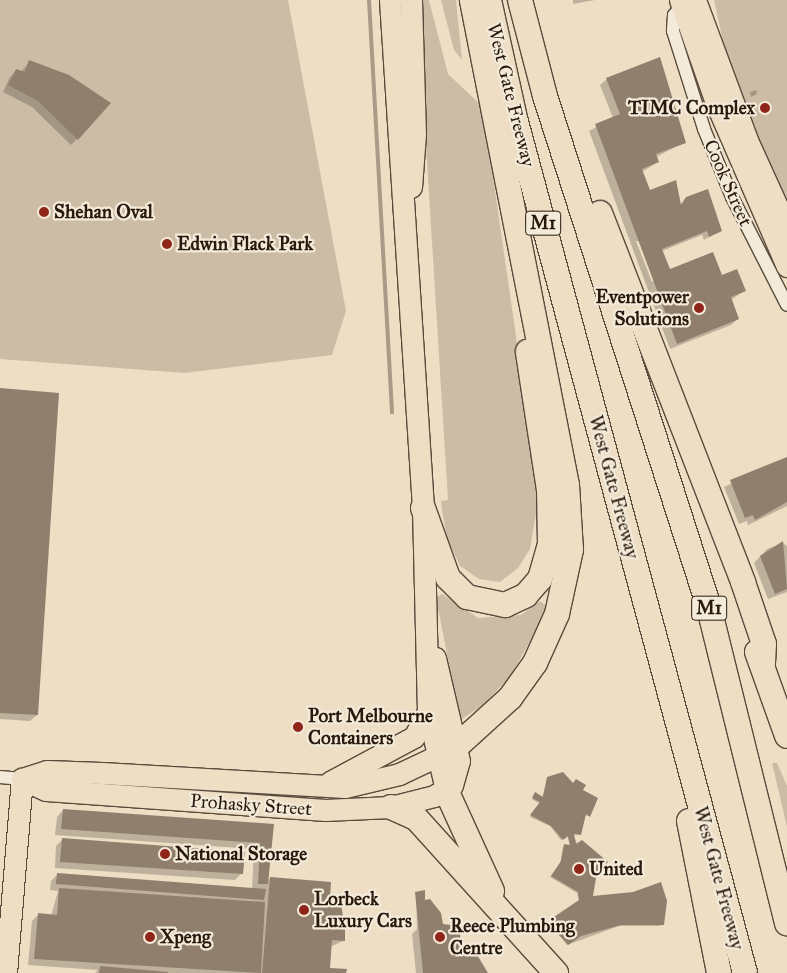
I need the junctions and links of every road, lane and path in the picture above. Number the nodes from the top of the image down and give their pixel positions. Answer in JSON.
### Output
{"nodes":[{"id":1,"x":390,"y":0,"type":"edge"},
{"id":2,"x":411,"y":0,"type":"edge"},
{"id":3,"x":472,"y":0,"type":"edge"},
{"id":4,"x":489,"y":0,"type":"edge"},
{"id":5,"x":520,"y":0,"type":"edge"},
{"id":6,"x":685,"y":2,"type":"edge"},
{"id":7,"x":545,"y":96,"type":"junction"},
{"id":8,"x":407,"y":213,"type":"junction"},
{"id":9,"x":787,"y":228,"type":"edge"},
{"id":10,"x":758,"y":247,"type":"junction"},
{"id":11,"x":785,"y":261,"type":"edge"},
{"id":12,"x":520,"y":264,"type":"junction"},
{"id":13,"x":612,"y":298,"type":"junction"},
{"id":14,"x":787,"y":305,"type":"edge"},
{"id":15,"x":423,"y":508,"type":"junction"},
{"id":16,"x":430,"y":644,"type":"junction"},
{"id":17,"x":659,"y":657,"type":"junction"},
{"id":18,"x":763,"y":666,"type":"junction"},
{"id":19,"x":428,"y":712,"type":"junction"},
{"id":20,"x":787,"y":736,"type":"edge"},
{"id":21,"x":451,"y":755,"type":"junction"},
{"id":22,"x":0,"y":777,"type":"edge"},
{"id":23,"x":22,"y":778,"type":"junction"},
{"id":24,"x":317,"y":787,"type":"junction"},
{"id":25,"x":446,"y":790,"type":"junction"},
{"id":26,"x":391,"y":807,"type":"junction"},
{"id":27,"x":787,"y":923,"type":"edge"},
{"id":28,"x":519,"y":930,"type":"junction"},
{"id":29,"x":6,"y":973,"type":"edge"},
{"id":30,"x":556,"y":973,"type":"edge"},
{"id":31,"x":719,"y":973,"type":"edge"},
{"id":32,"x":745,"y":973,"type":"edge"}],
"edges":[{"from":1,"to":8,"type":"main road"},
{"from":2,"to":8,"type":"main road"},
{"from":3,"to":12,"type":"highway"},
{"from":4,"to":17,"type":"highway","name":"West Gate Freeway","number":"M1"},
{"from":5,"to":7,"type":"highway","name":"West Gate Freeway","number":"M1"},
{"from":6,"to":9,"type":"main road","name":"Cook Street"},
{"from":6,"to":10,"type":"street","name":"Cook Street"},
{"from":6,"to":11,"type":"main road","name":"Cook Street"},
{"from":7,"to":13,"type":"highway","name":"West Gate Freeway","number":"M1"},
{"from":7,"to":18,"type":"highway"},
{"from":8,"to":15,"type":"main road"},
{"from":10,"to":11,"type":"street","name":"Cook Street"},
{"from":10,"to":14,"type":"street","name":"Cook Street"},
{"from":12,"to":15,"type":"highway"},
{"from":12,"to":21,"type":"highway"},
{"from":13,"to":18,"type":"highway"},
{"from":13,"to":27,"type":"highway","name":"West Gate Freeway","number":"M1"},
{"from":15,"to":16,"type":"main road"},
{"from":16,"to":19,"type":"main road"},
{"from":16,"to":21,"type":"main road"},
{"from":17,"to":31,"type":"highway","number":"M1"},
{"from":17,"to":32,"type":"highway","name":"West Gate Freeway","number":"M1"},
{"from":18,"to":20,"type":"highway"},
{"from":19,"to":21,"type":"main road"},
{"from":19,"to":24,"type":"main road"},
{"from":21,"to":24,"type":"main road","name":"Prohasky Street"},
{"from":21,"to":25,"type":"main road"},
{"from":22,"to":23,"type":"street","name":"Prohasky Street"},
{"from":23,"to":24,"type":"main road","name":"Prohasky Street"},
{"from":23,"to":26,"type":"main road","name":"Prohasky Street"},
{"from":23,"to":29,"type":"main road"},
{"from":25,"to":26,"type":"main road","name":"Prohasky Street"},
{"from":25,"to":28,"type":"highway"},
{"from":26,"to":28,"type":"highway"},
{"from":28,"to":30,"type":"highway"}]}
